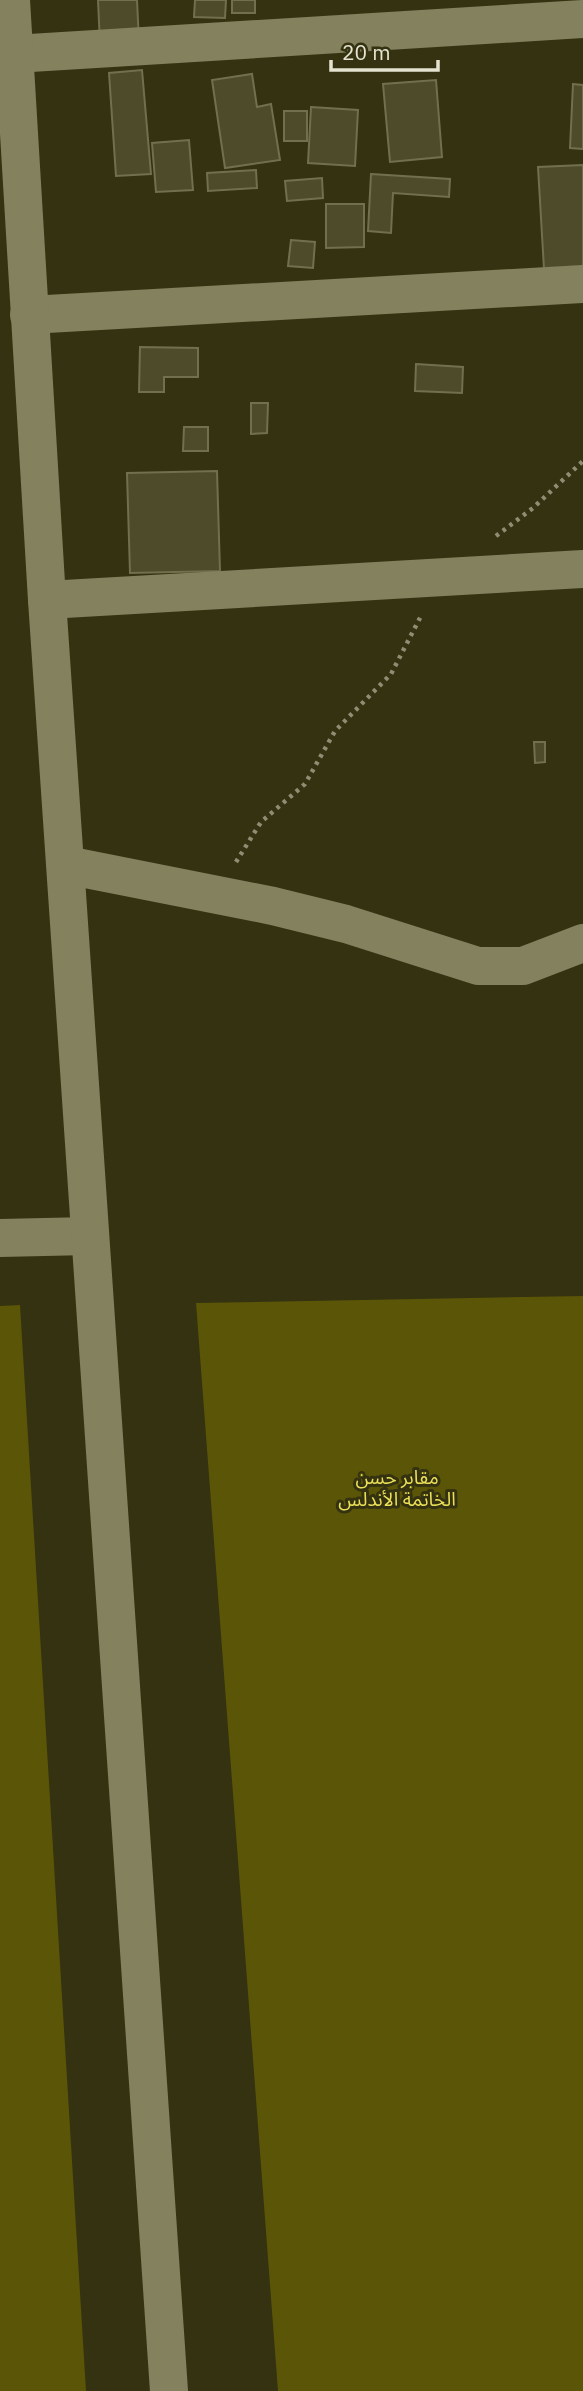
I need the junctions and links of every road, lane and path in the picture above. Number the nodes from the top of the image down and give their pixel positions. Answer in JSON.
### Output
{"nodes":[{"id":1,"x":11,"y":0,"type":"edge"},
{"id":2,"x":563,"y":13,"type":"edge"},
{"id":3,"x":14,"y":54,"type":"junction"},
{"id":4,"x":583,"y":284,"type":"edge"},
{"id":5,"x":29,"y":315,"type":"junction"},
{"id":6,"x":583,"y":461,"type":"edge"},
{"id":7,"x":492,"y":539,"type":"dead end"},
{"id":8,"x":583,"y":569,"type":"edge"},
{"id":9,"x":441,"y":577,"type":"junction"},
{"id":10,"x":47,"y":600,"type":"junction"},
{"id":11,"x":66,"y":865,"type":"junction"},
{"id":12,"x":216,"y":895,"type":"junction"},
{"id":13,"x":583,"y":943,"type":"edge"},
{"id":14,"x":89,"y":1236,"type":"junction"},
{"id":15,"x":0,"y":1238,"type":"edge"},
{"id":16,"x":169,"y":2391,"type":"edge"}],
"edges":[{"from":1,"to":3,"type":"street"},
{"from":2,"to":3,"type":"street"},
{"from":3,"to":5,"type":"street"},
{"from":4,"to":5,"type":"street"},
{"from":5,"to":10,"type":"street"},
{"from":6,"to":7,"type":"path"},
{"from":8,"to":9,"type":"street"},
{"from":9,"to":10,"type":"street"},
{"from":9,"to":12,"type":"path"},
{"from":10,"to":11,"type":"street"},
{"from":11,"to":12,"type":"street"},
{"from":11,"to":14,"type":"street"},
{"from":12,"to":13,"type":"street"},
{"from":14,"to":15,"type":"street"},
{"from":14,"to":16,"type":"street"}]}
